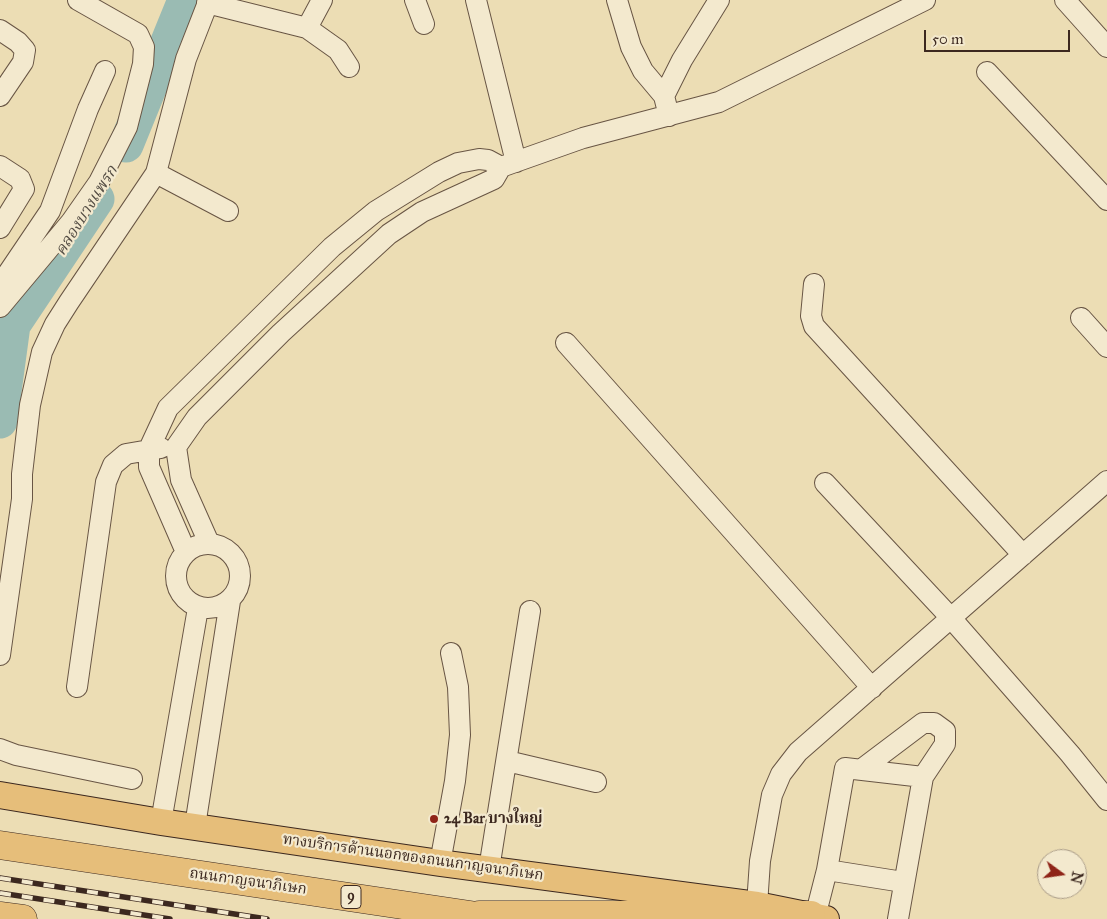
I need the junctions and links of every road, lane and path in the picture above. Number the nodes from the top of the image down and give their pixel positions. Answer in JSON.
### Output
{"nodes":[{"id":1,"x":78,"y":0,"type":"edge"},
{"id":2,"x":322,"y":0,"type":"edge"},
{"id":3,"x":415,"y":0,"type":"edge"},
{"id":4,"x":476,"y":0,"type":"edge"},
{"id":5,"x":616,"y":0,"type":"edge"},
{"id":6,"x":719,"y":0,"type":"edge"},
{"id":7,"x":925,"y":0,"type":"edge"},
{"id":8,"x":1065,"y":0,"type":"edge"},
{"id":9,"x":208,"y":1,"type":"edge"},
{"id":10,"x":424,"y":24,"type":"dead end"},
{"id":11,"x":306,"y":28,"type":"junction"},
{"id":12,"x":0,"y":30,"type":"edge"},
{"id":13,"x":1107,"y":46,"type":"edge"},
{"id":14,"x":349,"y":67,"type":"dead end"},
{"id":15,"x":105,"y":71,"type":"dead end"},
{"id":16,"x":987,"y":72,"type":"dead end"},
{"id":17,"x":0,"y":96,"type":"edge"},
{"id":18,"x":664,"y":96,"type":"junction"},
{"id":19,"x":669,"y":116,"type":"junction"},
{"id":20,"x":509,"y":164,"type":"junction"},
{"id":21,"x":0,"y":166,"type":"edge"},
{"id":22,"x":156,"y":173,"type":"junction"},
{"id":23,"x":1107,"y":200,"type":"edge"},
{"id":24,"x":228,"y":211,"type":"dead end"},
{"id":25,"x":0,"y":228,"type":"edge"},
{"id":26,"x":814,"y":284,"type":"dead end"},
{"id":27,"x":0,"y":285,"type":"edge"},
{"id":28,"x":0,"y":307,"type":"edge"},
{"id":29,"x":1081,"y":318,"type":"dead end"},
{"id":30,"x":566,"y":343,"type":"dead end"},
{"id":31,"x":1107,"y":347,"type":"edge"},
{"id":32,"x":176,"y":447,"type":"junction"},
{"id":33,"x":149,"y":449,"type":"junction"},
{"id":34,"x":1107,"y":481,"type":"edge"},
{"id":35,"x":825,"y":483,"type":"dead end"},
{"id":36,"x":209,"y":544,"type":"junction"},
{"id":37,"x":186,"y":552,"type":"junction"},
{"id":38,"x":1022,"y":555,"type":"junction"},
{"id":39,"x":230,"y":601,"type":"junction"},
{"id":40,"x":198,"y":608,"type":"junction"},
{"id":41,"x":530,"y":611,"type":"dead end"},
{"id":42,"x":951,"y":618,"type":"junction"},
{"id":43,"x":451,"y":653,"type":"dead end"},
{"id":44,"x":0,"y":656,"type":"edge"},
{"id":45,"x":77,"y":687,"type":"dead end"},
{"id":46,"x":872,"y":688,"type":"junction"},
{"id":47,"x":0,"y":749,"type":"edge"},
{"id":48,"x":507,"y":761,"type":"junction"},
{"id":49,"x":862,"y":769,"type":"junction"},
{"id":50,"x":923,"y":777,"type":"junction"},
{"id":51,"x":132,"y":779,"type":"dead end"},
{"id":52,"x":596,"y":782,"type":"dead end"},
{"id":53,"x":0,"y":795,"type":"edge"},
{"id":54,"x":1107,"y":800,"type":"edge"},
{"id":55,"x":161,"y":822,"type":"junction"},
{"id":56,"x":195,"y":826,"type":"junction"},
{"id":57,"x":0,"y":845,"type":"edge"},
{"id":58,"x":440,"y":863,"type":"junction"},
{"id":59,"x":489,"y":869,"type":"junction"},
{"id":60,"x":827,"y":870,"type":"junction"},
{"id":61,"x":903,"y":882,"type":"junction"},
{"id":62,"x":757,"y":905,"type":"junction"},
{"id":63,"x":0,"y":916,"type":"edge"},
{"id":64,"x":484,"y":917,"type":"edge"},
{"id":65,"x":817,"y":917,"type":"edge"},
{"id":66,"x":23,"y":919,"type":"edge"},
{"id":67,"x":898,"y":919,"type":"edge"}],
"edges":[{"from":1,"to":28,"type":"street"},
{"from":2,"to":11,"type":"street"},
{"from":3,"to":10,"type":"street"},
{"from":4,"to":20,"type":"street"},
{"from":5,"to":18,"type":"street"},
{"from":6,"to":18,"type":"street"},
{"from":7,"to":19,"type":"street"},
{"from":8,"to":13,"type":"street"},
{"from":9,"to":11,"type":"street"},
{"from":9,"to":22,"type":"street"},
{"from":11,"to":14,"type":"street"},
{"from":12,"to":17,"type":"street"},
{"from":15,"to":27,"type":"street"},
{"from":16,"to":23,"type":"street"},
{"from":18,"to":19,"type":"street"},
{"from":19,"to":20,"type":"street"},
{"from":20,"to":32,"type":"street"},
{"from":20,"to":33,"type":"street"},
{"from":21,"to":25,"type":"street"},
{"from":22,"to":24,"type":"street"},
{"from":22,"to":44,"type":"street"},
{"from":26,"to":38,"type":"street"},
{"from":29,"to":31,"type":"street"},
{"from":30,"to":46,"type":"street"},
{"from":32,"to":33,"type":"street"},
{"from":32,"to":36,"type":"street"},
{"from":33,"to":37,"type":"street"},
{"from":33,"to":45,"type":"street"},
{"from":34,"to":38,"type":"street"},
{"from":35,"to":42,"type":"street"},
{"from":36,"to":37,"type":"street"},
{"from":36,"to":39,"type":"street"},
{"from":37,"to":40,"type":"street"},
{"from":38,"to":42,"type":"street"},
{"from":39,"to":40,"type":"street"},
{"from":39,"to":56,"type":"street"},
{"from":40,"to":55,"type":"street"},
{"from":41,"to":48,"type":"street"},
{"from":42,"to":46,"type":"street"},
{"from":42,"to":54,"type":"street"},
{"from":43,"to":58,"type":"street"},
{"from":46,"to":62,"type":"street"},
{"from":47,"to":51,"type":"street"},
{"from":48,"to":52,"type":"street"},
{"from":48,"to":59,"type":"street"},
{"from":49,"to":50,"type":"street"},
{"from":49,"to":50,"type":"street"},
{"from":49,"to":60,"type":"street"},
{"from":50,"to":61,"type":"street"},
{"from":53,"to":55,"type":"main road","name":"ทางบริการด้านนอกของถนนกาญจนาภิเษก"},
{"from":55,"to":56,"type":"main road","name":"ทางบริการด้านนอกของถนนกาญจนาภิเษก"},
{"from":56,"to":58,"type":"main road","name":"ทางบริการด้านนอกของถนนกาญจนาภิเษก"},
{"from":57,"to":64,"type":"highway","name":"ถนนกาญจนาภิเษก","number":"9"},
{"from":58,"to":59,"type":"main road","name":"ทางบริการด้านนอกของถนนกาญจนาภิเษก"},
{"from":59,"to":62,"type":"main road","name":"ทางบริการด้านนอกของถนนกาญจนาภิเษก"},
{"from":60,"to":61,"type":"street"},
{"from":60,"to":65,"type":"street"},
{"from":61,"to":67,"type":"street"},
{"from":62,"to":65,"type":"main road","name":"ทางบริการด้านนอกของถนนกาญจนาภิเษก"},
{"from":63,"to":66,"type":"highway"},
{"from":64,"to":65,"type":"highway","name":"ถนนกาญจนาภิเษก"}]}
